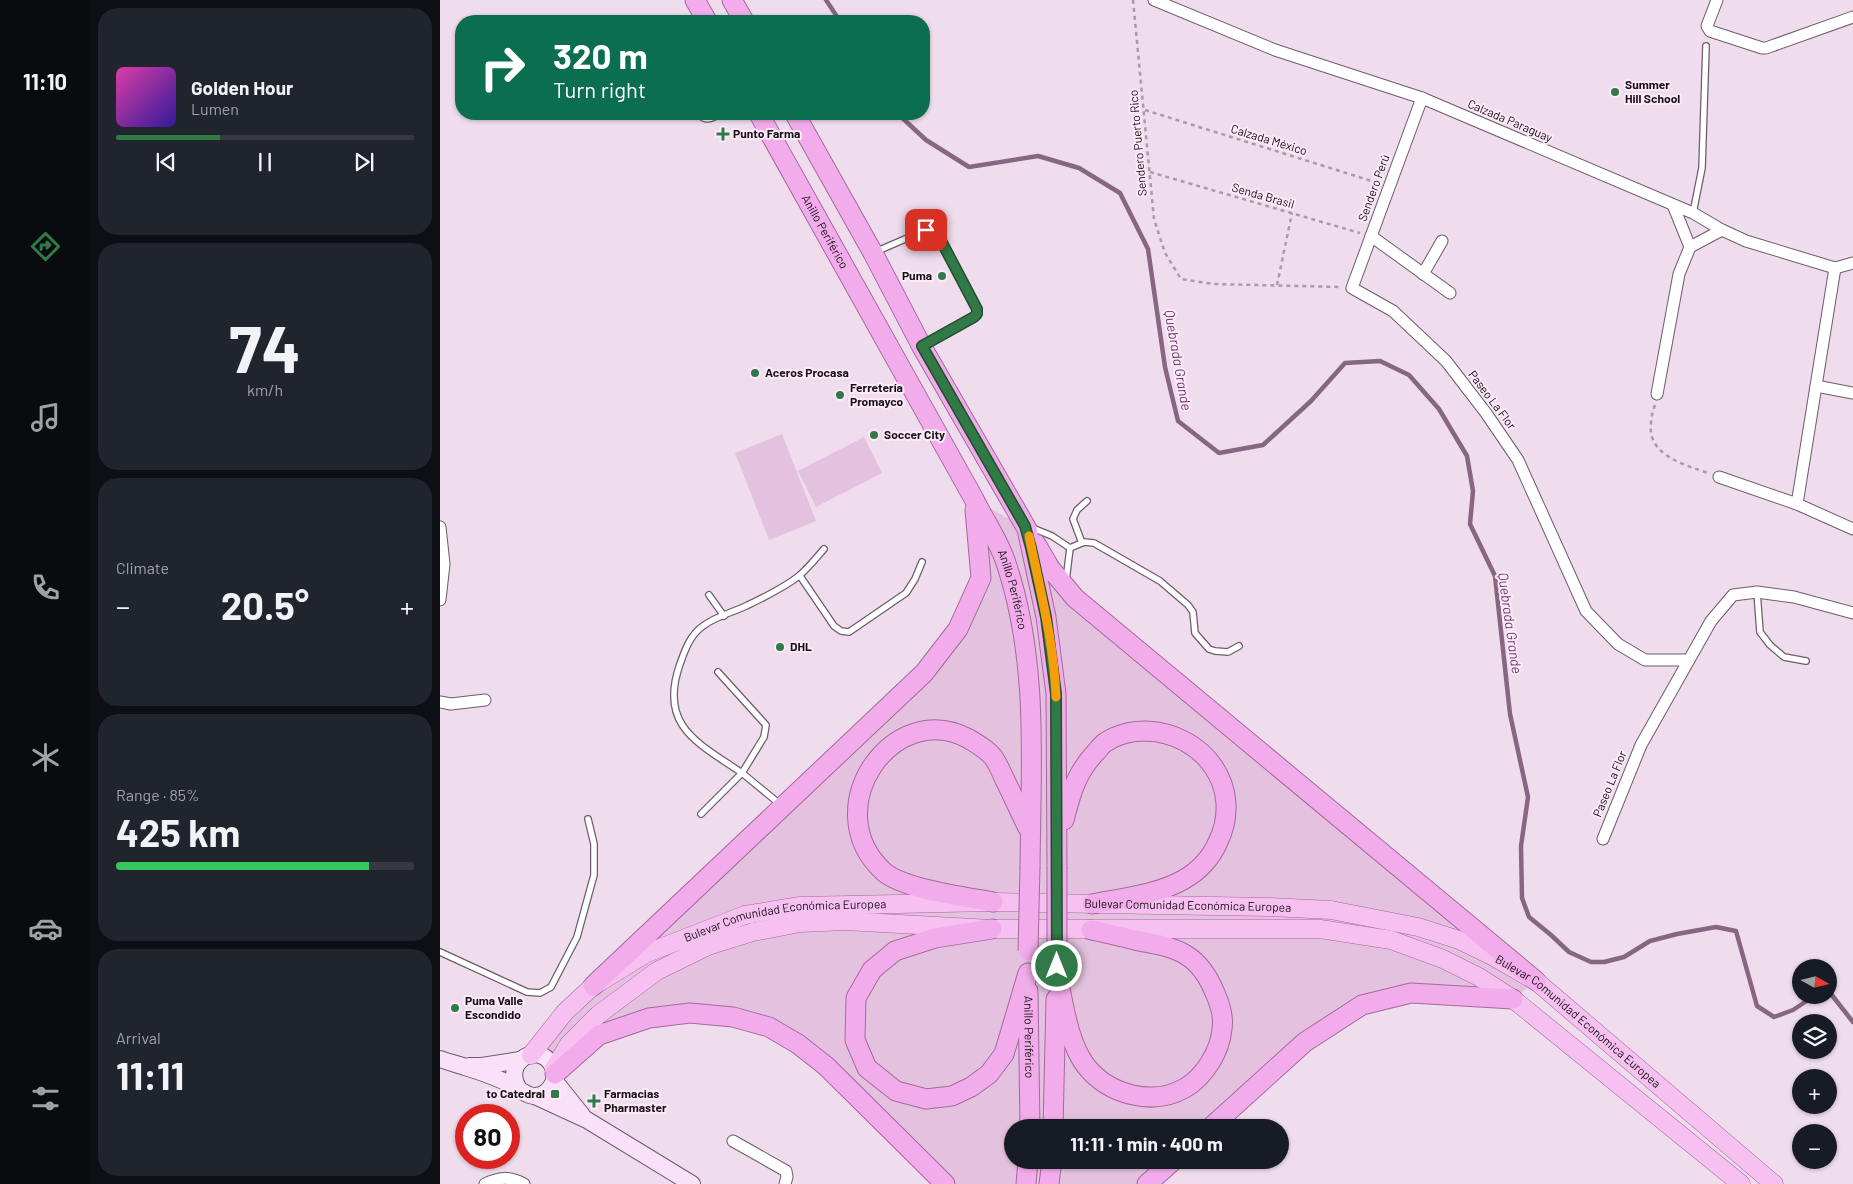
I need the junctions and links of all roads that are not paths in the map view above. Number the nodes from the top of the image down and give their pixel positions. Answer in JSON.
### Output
{"nodes":[{"id":1,"x":696,"y":0,"type":"edge"},
{"id":2,"x":732,"y":0,"type":"edge"},
{"id":3,"x":1154,"y":0,"type":"edge"},
{"id":4,"x":1717,"y":0,"type":"edge"},
{"id":5,"x":704,"y":15,"type":"edge"},
{"id":6,"x":741,"y":15,"type":"edge"},
{"id":7,"x":1853,"y":17,"type":"edge"},
{"id":8,"x":1706,"y":46,"type":"dead end"},
{"id":9,"x":1422,"y":98,"type":"junction"},
{"id":10,"x":762,"y":120,"type":"edge"},
{"id":11,"x":799,"y":120,"type":"edge"},
{"id":12,"x":1673,"y":204,"type":"junction"},
{"id":13,"x":1693,"y":212,"type":"junction"},
{"id":14,"x":1722,"y":230,"type":"junction"},
{"id":15,"x":1371,"y":236,"type":"junction"},
{"id":16,"x":1442,"y":241,"type":"dead end"},
{"id":17,"x":1690,"y":247,"type":"junction"},
{"id":18,"x":873,"y":253,"type":"junction"},
{"id":19,"x":1853,"y":263,"type":"edge"},
{"id":20,"x":1835,"y":268,"type":"junction"},
{"id":21,"x":1423,"y":274,"type":"junction"},
{"id":22,"x":1352,"y":288,"type":"joint"},
{"id":23,"x":1450,"y":293,"type":"dead end"},
{"id":24,"x":922,"y":346,"type":"junction"},
{"id":25,"x":1816,"y":386,"type":"junction"},
{"id":26,"x":1853,"y":393,"type":"edge"},
{"id":27,"x":1657,"y":394,"type":"road end"},
{"id":28,"x":1719,"y":477,"type":"road end"},
{"id":29,"x":974,"y":498,"type":"junction"},
{"id":30,"x":1087,"y":501,"type":"dead end"},
{"id":31,"x":1796,"y":504,"type":"junction"},
{"id":32,"x":440,"y":527,"type":"edge"},
{"id":33,"x":1026,"y":528,"type":"junction"},
{"id":34,"x":1853,"y":528,"type":"edge"},
{"id":35,"x":1082,"y":543,"type":"junction"},
{"id":36,"x":1070,"y":548,"type":"junction"},
{"id":37,"x":824,"y":549,"type":"dead end"},
{"id":38,"x":922,"y":562,"type":"dead end"},
{"id":39,"x":800,"y":576,"type":"junction"},
{"id":40,"x":1066,"y":587,"type":"junction"},
{"id":41,"x":1757,"y":592,"type":"junction"},
{"id":42,"x":708,"y":595,"type":"dead end"},
{"id":43,"x":440,"y":600,"type":"edge"},
{"id":44,"x":1853,"y":613,"type":"edge"},
{"id":45,"x":724,"y":616,"type":"junction"},
{"id":46,"x":1239,"y":646,"type":"dead end"},
{"id":47,"x":1688,"y":660,"type":"junction"},
{"id":48,"x":1806,"y":660,"type":"dead end"},
{"id":49,"x":718,"y":672,"type":"dead end"},
{"id":50,"x":485,"y":700,"type":"dead end"},
{"id":51,"x":440,"y":702,"type":"edge"},
{"id":52,"x":742,"y":773,"type":"junction"},
{"id":53,"x":783,"y":807,"type":"junction"},
{"id":54,"x":701,"y":814,"type":"dead end"},
{"id":55,"x":588,"y":819,"type":"dead end"},
{"id":56,"x":1030,"y":831,"type":"junction"},
{"id":57,"x":1602,"y":839,"type":"dead end"},
{"id":58,"x":1058,"y":845,"type":"junction"},
{"id":59,"x":993,"y":902,"type":"junction"},
{"id":60,"x":1092,"y":904,"type":"junction"},
{"id":61,"x":992,"y":928,"type":"junction"},
{"id":62,"x":1091,"y":930,"type":"junction"},
{"id":63,"x":440,"y":952,"type":"edge"},
{"id":64,"x":1028,"y":973,"type":"junction"},
{"id":65,"x":1057,"y":973,"type":"junction"},
{"id":66,"x":1536,"y":981,"type":"junction"},
{"id":67,"x":593,"y":986,"type":"junction"},
{"id":68,"x":1513,"y":998,"type":"junction"},
{"id":69,"x":525,"y":1057,"type":"junction"},
{"id":70,"x":441,"y":1061,"type":"edge"},
{"id":71,"x":465,"y":1066,"type":"junction"},
{"id":72,"x":554,"y":1075,"type":"junction"},
{"id":73,"x":519,"y":1089,"type":"junction"},
{"id":74,"x":535,"y":1096,"type":"junction"},
{"id":75,"x":1030,"y":1119,"type":"edge"},
{"id":76,"x":1053,"y":1119,"type":"edge"},
{"id":77,"x":1220,"y":1119,"type":"edge"},
{"id":78,"x":587,"y":1120,"type":"junction"},
{"id":79,"x":733,"y":1140,"type":"dead end"},
{"id":80,"x":1027,"y":1169,"type":"edge"},
{"id":81,"x":1051,"y":1169,"type":"edge"},
{"id":82,"x":1164,"y":1169,"type":"edge"},
{"id":83,"x":484,"y":1184,"type":"edge"},
{"id":84,"x":524,"y":1184,"type":"edge"},
{"id":85,"x":692,"y":1184,"type":"edge"},
{"id":86,"x":784,"y":1184,"type":"edge"},
{"id":87,"x":945,"y":1184,"type":"edge"},
{"id":88,"x":1026,"y":1184,"type":"edge"},
{"id":89,"x":1050,"y":1184,"type":"edge"},
{"id":90,"x":1148,"y":1184,"type":"edge"},
{"id":91,"x":1741,"y":1184,"type":"edge"},
{"id":92,"x":1774,"y":1184,"type":"edge"}],
"edges":[{"from":1,"to":5,"type":"highway"},
{"from":2,"to":6,"type":"highway"},
{"from":3,"to":9,"type":"street","name":"Calzada Paraguay"},
{"from":4,"to":7,"type":"street"},
{"from":8,"to":13,"type":"lane"},
{"from":9,"to":12,"type":"street","name":"Calzada Paraguay"},
{"from":9,"to":15,"type":"street","name":"Sendero Perú"},
{"from":10,"to":29,"type":"highway","name":"Anillo Periférico"},
{"from":11,"to":18,"type":"highway","name":"Anillo Periférico"},
{"from":12,"to":13,"type":"street","name":"Calzada Paraguay"},
{"from":12,"to":17,"type":"street"},
{"from":13,"to":14,"type":"street","name":"Calzada Paraguay"},
{"from":14,"to":17,"type":"street"},
{"from":14,"to":20,"type":"street","name":"Calzada Paraguay"},
{"from":15,"to":21,"type":"street"},
{"from":15,"to":22,"type":"street","name":"Sendero Perú"},
{"from":16,"to":21,"type":"street"},
{"from":17,"to":27,"type":"street"},
{"from":18,"to":24,"type":"highway","name":"Anillo Periférico"},
{"from":18,"to":24,"type":"lane"},
{"from":19,"to":20,"type":"street"},
{"from":20,"to":25,"type":"street"},
{"from":21,"to":23,"type":"street"},
{"from":22,"to":47,"type":"street","name":"Paseo La Flor"},
{"from":24,"to":33,"type":"highway","name":"Anillo Periférico"},
{"from":25,"to":26,"type":"street"},
{"from":25,"to":31,"type":"street"},
{"from":28,"to":31,"type":"street"},
{"from":29,"to":53,"type":"highway"},
{"from":29,"to":56,"type":"highway","name":"Anillo Periférico"},
{"from":30,"to":35,"type":"lane"},
{"from":31,"to":34,"type":"street"},
{"from":32,"to":43,"type":"street"},
{"from":33,"to":36,"type":"lane"},
{"from":33,"to":40,"type":"highway"},
{"from":33,"to":58,"type":"highway","name":"Anillo Periférico"},
{"from":35,"to":36,"type":"lane"},
{"from":35,"to":46,"type":"lane"},
{"from":36,"to":40,"type":"lane"},
{"from":37,"to":39,"type":"lane"},
{"from":38,"to":39,"type":"lane"},
{"from":39,"to":45,"type":"lane"},
{"from":40,"to":66,"type":"highway"},
{"from":41,"to":44,"type":"street","name":"Paseo La Flor"},
{"from":41,"to":47,"type":"street","name":"Paseo La Flor"},
{"from":41,"to":48,"type":"lane"},
{"from":42,"to":45,"type":"lane"},
{"from":45,"to":52,"type":"lane"},
{"from":47,"to":57,"type":"street","name":"Paseo La Flor"},
{"from":49,"to":52,"type":"lane"},
{"from":50,"to":51,"type":"street"},
{"from":52,"to":53,"type":"lane"},
{"from":52,"to":54,"type":"lane"},
{"from":53,"to":67,"type":"highway"},
{"from":55,"to":63,"type":"lane"},
{"from":56,"to":59,"type":"highway"},
{"from":56,"to":64,"type":"highway","name":"Anillo Periférico","bridge":true},
{"from":58,"to":60,"type":"highway"},
{"from":58,"to":65,"type":"highway","name":"Anillo Periférico","bridge":true},
{"from":59,"to":60,"type":"main road","name":"Bulevar Comunidad Económica Europea"},
{"from":59,"to":67,"type":"main road","name":"Bulevar Comunidad Económica Europea"},
{"from":60,"to":66,"type":"main road","name":"Bulevar Comunidad Económica Europea"},
{"from":61,"to":62,"type":"main road","name":"Bulevar Comunidad Económica Europea"},
{"from":61,"to":64,"type":"highway"},
{"from":61,"to":72,"type":"main road","name":"Bulevar Comunidad Económica Europea"},
{"from":62,"to":65,"type":"highway"},
{"from":62,"to":68,"type":"main road","name":"Bulevar Comunidad Económica Europea"},
{"from":64,"to":75,"type":"highway","name":"Anillo Periférico"},
{"from":65,"to":76,"type":"highway","name":"Anillo Periférico"},
{"from":66,"to":92,"type":"main road","name":"Bulevar Comunidad Económica Europea"},
{"from":67,"to":69,"type":"main road","name":"Bulevar Comunidad Económica Europea"},
{"from":68,"to":77,"type":"highway"},
{"from":68,"to":91,"type":"main road","name":"Bulevar Comunidad Económica Europea"},
{"from":69,"to":71,"type":"main road"},
{"from":69,"to":72,"type":"main road"},
{"from":69,"to":73,"type":"main road"},
{"from":70,"to":71,"type":"main road"},
{"from":71,"to":73,"type":"main road"},
{"from":72,"to":74,"type":"main road"},
{"from":72,"to":78,"type":"main road"},
{"from":72,"to":87,"type":"highway"},
{"from":73,"to":74,"type":"main road"},
{"from":74,"to":78,"type":"main road"},
{"from":78,"to":85,"type":"main road"},
{"from":79,"to":86,"type":"street"},
{"from":80,"to":88,"type":"highway"},
{"from":81,"to":89,"type":"highway"},
{"from":82,"to":90,"type":"highway"},
{"from":83,"to":84,"type":"street"}]}
